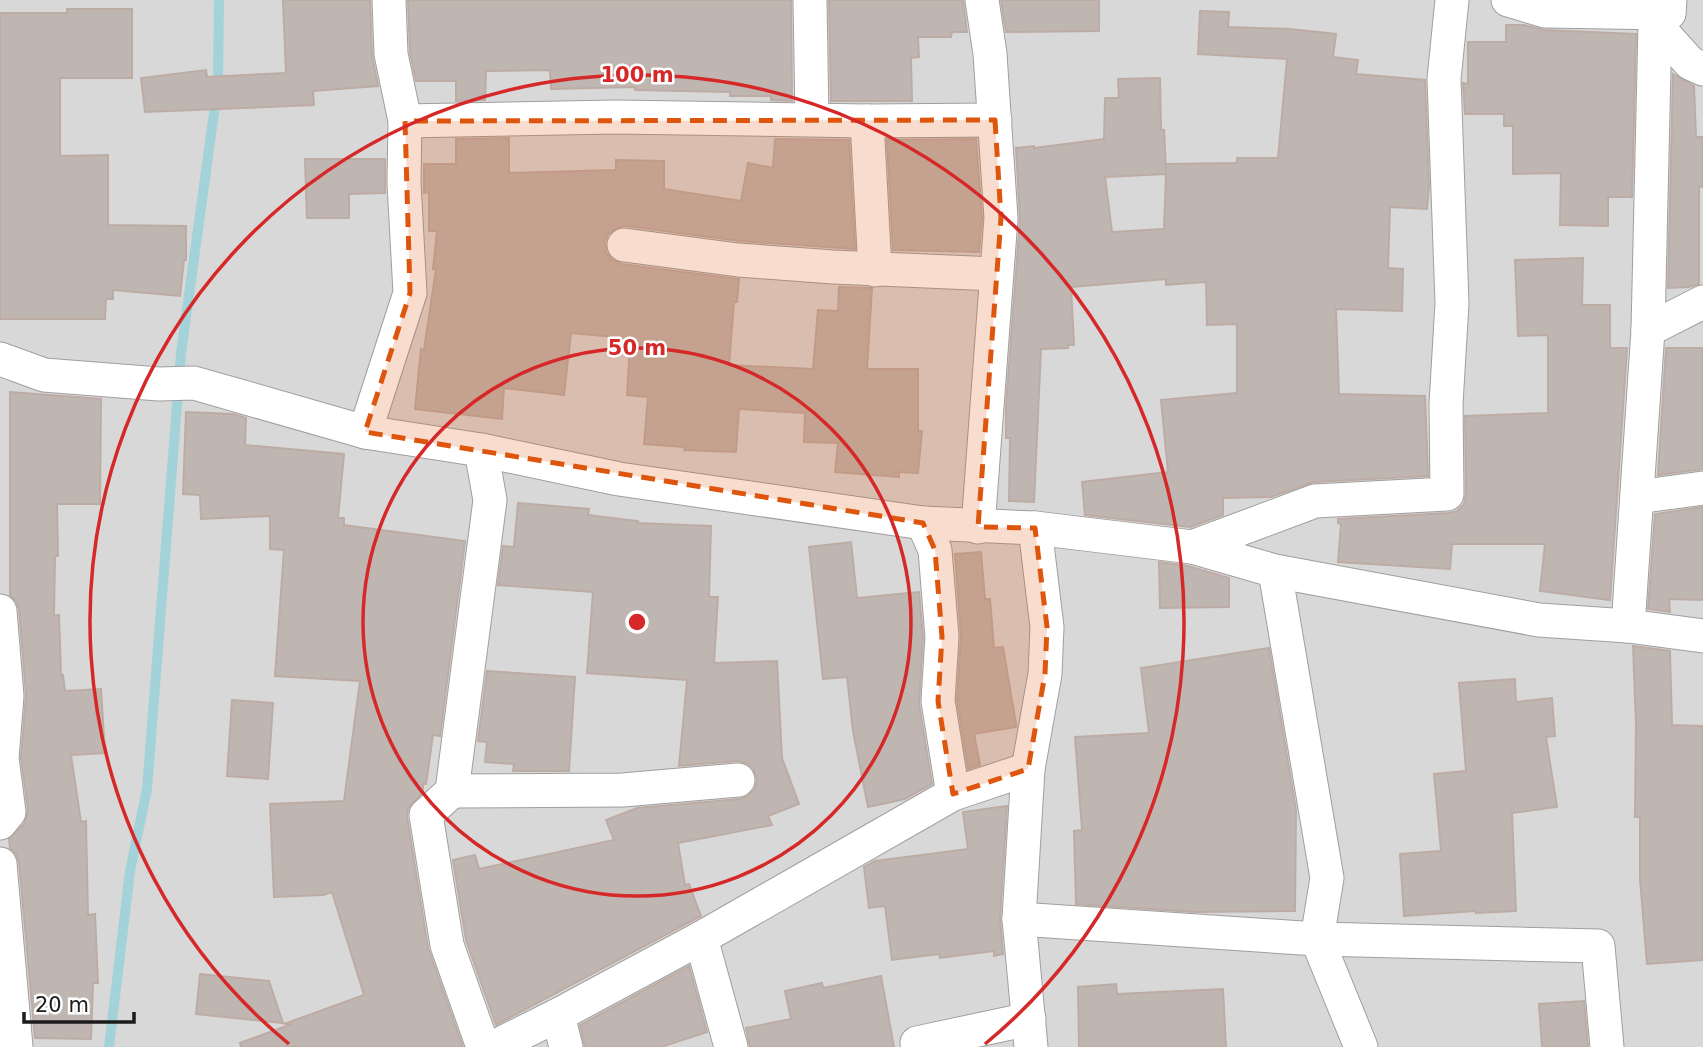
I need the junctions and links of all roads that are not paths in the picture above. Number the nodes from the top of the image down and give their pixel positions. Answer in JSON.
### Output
{"nodes":[{"id":1,"x":389,"y":0,"type":"edge"},
{"id":2,"x":810,"y":0,"type":"edge"},
{"id":3,"x":982,"y":0,"type":"edge"},
{"id":4,"x":1452,"y":0,"type":"edge"},
{"id":5,"x":1508,"y":0,"type":"edge"},
{"id":6,"x":1664,"y":12,"type":"edge"},
{"id":7,"x":1703,"y":69,"type":"edge"},
{"id":8,"x":812,"y":119,"type":"junction"},
{"id":9,"x":995,"y":120,"type":"junction"},
{"id":10,"x":405,"y":121,"type":"junction"},
{"id":11,"x":867,"y":121,"type":"junction"},
{"id":12,"x":624,"y":245,"type":"dead end"},
{"id":13,"x":875,"y":270,"type":"junction"},
{"id":14,"x":996,"y":274,"type":"junction"},
{"id":15,"x":1703,"y":302,"type":"edge"},
{"id":16,"x":1648,"y":330,"type":"junction"},
{"id":17,"x":0,"y":359,"type":"edge"},
{"id":18,"x":365,"y":432,"type":"junction"},
{"id":19,"x":481,"y":450,"type":"junction"},
{"id":20,"x":1703,"y":488,"type":"edge"},
{"id":21,"x":1637,"y":497,"type":"junction"},
{"id":22,"x":923,"y":523,"type":"junction"},
{"id":23,"x":978,"y":527,"type":"junction"},
{"id":24,"x":1035,"y":528,"type":"junction"},
{"id":25,"x":1192,"y":547,"type":"junction"},
{"id":26,"x":1275,"y":570,"type":"junction"},
{"id":27,"x":0,"y":611,"type":"edge"},
{"id":28,"x":1628,"y":626,"type":"junction"},
{"id":29,"x":1703,"y":636,"type":"edge"},
{"id":30,"x":1028,"y":769,"type":"junction"},
{"id":31,"x":738,"y":780,"type":"dead end"},
{"id":32,"x":452,"y":791,"type":"junction"},
{"id":33,"x":953,"y":794,"type":"junction"},
{"id":34,"x":0,"y":823,"type":"edge"},
{"id":35,"x":0,"y":864,"type":"edge"},
{"id":36,"x":1018,"y":919,"type":"junction"},
{"id":37,"x":701,"y":938,"type":"junction"},
{"id":38,"x":1317,"y":939,"type":"junction"},
{"id":39,"x":558,"y":1015,"type":"junction"},
{"id":40,"x":1030,"y":1033,"type":"edge"},
{"id":41,"x":917,"y":1043,"type":"dead end"},
{"id":42,"x":16,"y":1047,"type":"edge"},
{"id":43,"x":483,"y":1047,"type":"edge"},
{"id":44,"x":494,"y":1047,"type":"edge"},
{"id":45,"x":566,"y":1047,"type":"edge"},
{"id":46,"x":731,"y":1047,"type":"edge"},
{"id":47,"x":1361,"y":1047,"type":"edge"},
{"id":48,"x":1607,"y":1047,"type":"edge"}],
"edges":[{"from":1,"to":10,"type":"street"},
{"from":2,"to":8,"type":"street"},
{"from":3,"to":9,"type":"street"},
{"from":4,"to":25,"type":"street"},
{"from":5,"to":6,"type":"street"},
{"from":6,"to":7,"type":"street"},
{"from":6,"to":16,"type":"street"},
{"from":8,"to":10,"type":"street"},
{"from":8,"to":11,"type":"street"},
{"from":9,"to":11,"type":"street"},
{"from":9,"to":14,"type":"street"},
{"from":10,"to":18,"type":"street"},
{"from":11,"to":13,"type":"street"},
{"from":12,"to":13,"type":"street"},
{"from":13,"to":14,"type":"street"},
{"from":14,"to":23,"type":"street"},
{"from":15,"to":16,"type":"street"},
{"from":16,"to":21,"type":"street"},
{"from":17,"to":18,"type":"street"},
{"from":18,"to":19,"type":"street"},
{"from":19,"to":22,"type":"street"},
{"from":19,"to":32,"type":"street"},
{"from":20,"to":21,"type":"street"},
{"from":21,"to":28,"type":"street"},
{"from":22,"to":23,"type":"street"},
{"from":22,"to":33,"type":"street"},
{"from":23,"to":24,"type":"street"},
{"from":24,"to":25,"type":"street"},
{"from":24,"to":30,"type":"street"},
{"from":25,"to":26,"type":"street"},
{"from":26,"to":28,"type":"street"},
{"from":26,"to":38,"type":"street"},
{"from":27,"to":34,"type":"street"},
{"from":28,"to":29,"type":"street"},
{"from":30,"to":33,"type":"street"},
{"from":30,"to":36,"type":"street"},
{"from":31,"to":32,"type":"street"},
{"from":32,"to":43,"type":"street"},
{"from":33,"to":37,"type":"street"},
{"from":35,"to":42,"type":"street"},
{"from":36,"to":38,"type":"street"},
{"from":36,"to":40,"type":"street"},
{"from":37,"to":39,"type":"street"},
{"from":37,"to":46,"type":"street"},
{"from":38,"to":47,"type":"street"},
{"from":38,"to":48,"type":"street"},
{"from":39,"to":44,"type":"street"},
{"from":39,"to":45,"type":"street"},
{"from":40,"to":41,"type":"street"}]}
